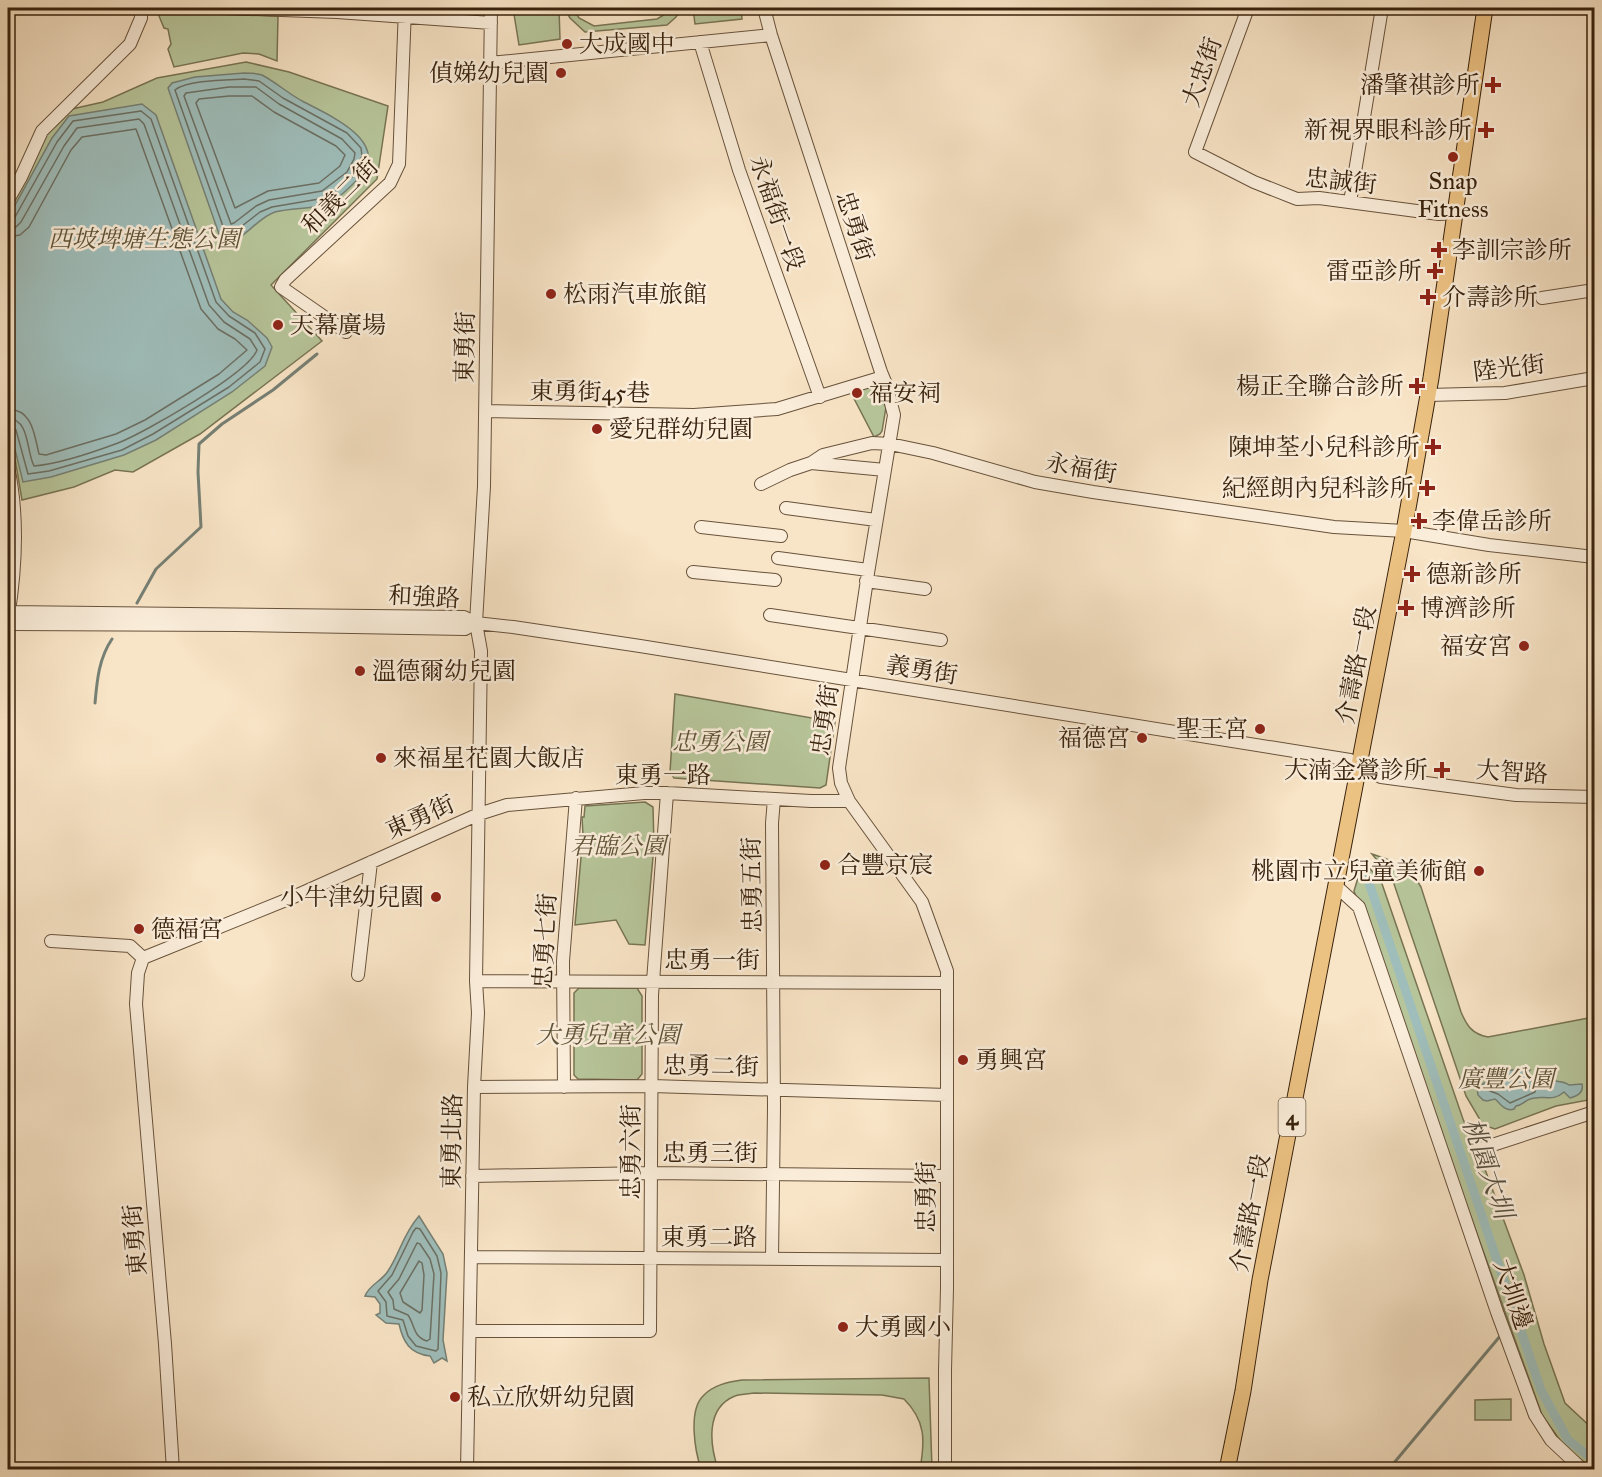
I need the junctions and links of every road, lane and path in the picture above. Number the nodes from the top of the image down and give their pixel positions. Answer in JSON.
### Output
{"nodes":[{"id":1,"x":141,"y":8,"type":"edge"},
{"id":2,"x":223,"y":8,"type":"edge"},
{"id":3,"x":491,"y":8,"type":"edge"},
{"id":4,"x":764,"y":8,"type":"edge"},
{"id":5,"x":1248,"y":8,"type":"edge"},
{"id":6,"x":1382,"y":8,"type":"edge"},
{"id":7,"x":1485,"y":8,"type":"edge"},
{"id":8,"x":337,"y":10,"type":"edge"},
{"id":9,"x":404,"y":12,"type":"edge"},
{"id":10,"x":490,"y":23,"type":"junction"},
{"id":11,"x":771,"y":34,"type":"junction"},
{"id":12,"x":700,"y":42,"type":"junction"},
{"id":13,"x":490,"y":63,"type":"junction"},
{"id":14,"x":1195,"y":152,"type":"joint"},
{"id":15,"x":8,"y":200,"type":"edge"},
{"id":16,"x":1350,"y":202,"type":"junction"},
{"id":17,"x":1455,"y":213,"type":"junction"},
{"id":18,"x":1594,"y":290,"type":"edge"},
{"id":19,"x":1542,"y":298,"type":"dead end"},
{"id":20,"x":346,"y":332,"type":"dead end"},
{"id":21,"x":883,"y":377,"type":"junction"},
{"id":22,"x":1594,"y":378,"type":"edge"},
{"id":23,"x":1428,"y":395,"type":"junction"},
{"id":24,"x":820,"y":397,"type":"junction"},
{"id":25,"x":485,"y":411,"type":"junction"},
{"id":26,"x":890,"y":444,"type":"junction"},
{"id":27,"x":810,"y":463,"type":"junction"},
{"id":28,"x":8,"y":467,"type":"edge"},
{"id":29,"x":885,"y":470,"type":"junction"},
{"id":30,"x":761,"y":484,"type":"dead end"},
{"id":31,"x":786,"y":508,"type":"dead end"},
{"id":32,"x":876,"y":520,"type":"junction"},
{"id":33,"x":701,"y":527,"type":"dead end"},
{"id":34,"x":1404,"y":531,"type":"junction"},
{"id":35,"x":781,"y":536,"type":"dead end"},
{"id":36,"x":1594,"y":557,"type":"edge"},
{"id":37,"x":778,"y":558,"type":"dead end"},
{"id":38,"x":693,"y":572,"type":"dead end"},
{"id":39,"x":867,"y":575,"type":"junction"},
{"id":40,"x":775,"y":580,"type":"dead end"},
{"id":41,"x":925,"y":589,"type":"dead end"},
{"id":42,"x":770,"y":615,"type":"dead end"},
{"id":43,"x":8,"y":617,"type":"edge"},
{"id":44,"x":476,"y":623,"type":"junction"},
{"id":45,"x":860,"y":628,"type":"junction"},
{"id":46,"x":941,"y":639,"type":"dead end"},
{"id":47,"x":852,"y":680,"type":"junction"},
{"id":48,"x":1359,"y":764,"type":"junction"},
{"id":49,"x":667,"y":793,"type":"junction"},
{"id":50,"x":1594,"y":797,"type":"edge"},
{"id":51,"x":576,"y":798,"type":"junction"},
{"id":52,"x":774,"y":799,"type":"junction"},
{"id":53,"x":849,"y":801,"type":"junction"},
{"id":54,"x":479,"y":814,"type":"junction"},
{"id":55,"x":371,"y":862,"type":"junction"},
{"id":56,"x":1336,"y":886,"type":"junction"},
{"id":57,"x":51,"y":941,"type":"dead end"},
{"id":58,"x":142,"y":958,"type":"junction"},
{"id":59,"x":358,"y":975,"type":"dead end"},
{"id":60,"x":563,"y":980,"type":"junction"},
{"id":61,"x":653,"y":980,"type":"junction"},
{"id":62,"x":476,"y":981,"type":"junction"},
{"id":63,"x":773,"y":981,"type":"junction"},
{"id":64,"x":947,"y":983,"type":"junction"},
{"id":65,"x":652,"y":1086,"type":"junction"},
{"id":66,"x":474,"y":1087,"type":"junction"},
{"id":67,"x":564,"y":1087,"type":"junction"},
{"id":68,"x":774,"y":1089,"type":"junction"},
{"id":69,"x":947,"y":1095,"type":"junction"},
{"id":70,"x":1594,"y":1112,"type":"edge"},
{"id":71,"x":1480,"y":1149,"type":"dead end"},
{"id":72,"x":652,"y":1173,"type":"junction"},
{"id":73,"x":773,"y":1174,"type":"junction"},
{"id":74,"x":472,"y":1176,"type":"junction"},
{"id":75,"x":947,"y":1176,"type":"junction"},
{"id":76,"x":471,"y":1257,"type":"junction"},
{"id":77,"x":652,"y":1258,"type":"junction"},
{"id":78,"x":772,"y":1258,"type":"junction"},
{"id":79,"x":947,"y":1260,"type":"junction"},
{"id":80,"x":470,"y":1331,"type":"junction"},
{"id":81,"x":172,"y":1470,"type":"edge"},
{"id":82,"x":467,"y":1470,"type":"edge"},
{"id":83,"x":945,"y":1470,"type":"edge"},
{"id":84,"x":1227,"y":1470,"type":"edge"},
{"id":85,"x":1583,"y":1470,"type":"edge"}],
"edges":[{"from":1,"to":15,"type":"street"},
{"from":2,"to":8,"type":"street"},
{"from":3,"to":10,"type":"street","name":"東勇街"},
{"from":4,"to":11,"type":"street","name":"忠勇街"},
{"from":5,"to":14,"type":"street","name":"大忠街"},
{"from":6,"to":16,"type":"street"},
{"from":7,"to":17,"type":"main road","name":"介壽路一段","number":"4"},
{"from":8,"to":9,"type":"street"},
{"from":9,"to":10,"type":"street"},
{"from":9,"to":20,"type":"street","name":"和義二街"},
{"from":10,"to":13,"type":"street","name":"東勇街"},
{"from":11,"to":12,"type":"street"},
{"from":11,"to":21,"type":"street","name":"忠勇街"},
{"from":12,"to":13,"type":"street"},
{"from":12,"to":24,"type":"street","name":"永福街一段"},
{"from":13,"to":25,"type":"street","name":"東勇街"},
{"from":14,"to":16,"type":"street","name":"忠誠街"},
{"from":16,"to":17,"type":"street","name":"忠誠街"},
{"from":17,"to":23,"type":"main road","name":"介壽路一段","number":"4"},
{"from":18,"to":19,"type":"street"},
{"from":21,"to":24,"type":"street","name":"東勇街45巷"},
{"from":21,"to":26,"type":"street","name":"忠勇街"},
{"from":22,"to":23,"type":"street","name":"陸光街"},
{"from":23,"to":34,"type":"main road","name":"介壽路一段","number":"4"},
{"from":24,"to":25,"type":"street","name":"東勇街45巷"},
{"from":25,"to":44,"type":"street","name":"東勇街"},
{"from":26,"to":27,"type":"street","name":"永福街"},
{"from":26,"to":29,"type":"street","name":"忠勇街"},
{"from":26,"to":34,"type":"street","name":"永福街"},
{"from":27,"to":29,"type":"street"},
{"from":27,"to":30,"type":"street","name":"永福街"},
{"from":28,"to":43,"type":"street"},
{"from":29,"to":32,"type":"street","name":"忠勇街"},
{"from":31,"to":32,"type":"street"},
{"from":32,"to":39,"type":"street","name":"忠勇街"},
{"from":33,"to":35,"type":"street"},
{"from":34,"to":36,"type":"street","name":"永福街"},
{"from":34,"to":48,"type":"main road","name":"介壽路一段","number":"4"},
{"from":37,"to":39,"type":"street"},
{"from":38,"to":40,"type":"street"},
{"from":39,"to":41,"type":"street"},
{"from":39,"to":45,"type":"street","name":"忠勇街"},
{"from":42,"to":45,"type":"street"},
{"from":43,"to":44,"type":"street","name":"和強路"},
{"from":44,"to":47,"type":"street","name":"義勇街"},
{"from":44,"to":54,"type":"street","name":"東勇街"},
{"from":45,"to":46,"type":"street"},
{"from":45,"to":47,"type":"street","name":"忠勇街"},
{"from":47,"to":48,"type":"street","name":"義勇街"},
{"from":47,"to":53,"type":"street","name":"忠勇街"},
{"from":48,"to":50,"type":"street","name":"大智路"},
{"from":48,"to":56,"type":"main road","name":"介壽路一段","number":"4"},
{"from":49,"to":51,"type":"street","name":"東勇一路"},
{"from":49,"to":52,"type":"street","name":"東勇一路"},
{"from":49,"to":61,"type":"street","name":"忠勇六街"},
{"from":51,"to":54,"type":"street","name":"東勇一路"},
{"from":51,"to":60,"type":"street","name":"忠勇七街"},
{"from":52,"to":53,"type":"street","name":"東勇一路"},
{"from":52,"to":63,"type":"street","name":"忠勇五街"},
{"from":53,"to":64,"type":"street","name":"忠勇街"},
{"from":54,"to":55,"type":"street","name":"東勇街"},
{"from":54,"to":62,"type":"street","name":"東勇北路"},
{"from":55,"to":58,"type":"street","name":"東勇街"},
{"from":55,"to":59,"type":"street"},
{"from":56,"to":84,"type":"main road","name":"介壽路一段","number":"4"},
{"from":56,"to":85,"type":"street","name":"大圳邊"},
{"from":57,"to":58,"type":"street"},
{"from":58,"to":81,"type":"street","name":"東勇街"},
{"from":60,"to":61,"type":"street","name":"忠勇一街"},
{"from":60,"to":62,"type":"street","name":"忠勇一街"},
{"from":60,"to":67,"type":"street","name":"忠勇七街"},
{"from":61,"to":63,"type":"street","name":"忠勇一街"},
{"from":61,"to":65,"type":"street","name":"忠勇六街"},
{"from":62,"to":66,"type":"street","name":"東勇北路"},
{"from":63,"to":64,"type":"street","name":"忠勇一街"},
{"from":63,"to":68,"type":"street","name":"忠勇五街"},
{"from":64,"to":69,"type":"street","name":"忠勇街"},
{"from":65,"to":67,"type":"street","name":"忠勇二街"},
{"from":65,"to":68,"type":"street","name":"忠勇二街"},
{"from":65,"to":72,"type":"street","name":"忠勇六街"},
{"from":66,"to":67,"type":"street","name":"忠勇二街"},
{"from":66,"to":74,"type":"street","name":"東勇北路"},
{"from":68,"to":69,"type":"street","name":"忠勇二街"},
{"from":68,"to":73,"type":"street","name":"忠勇五街"},
{"from":69,"to":75,"type":"street","name":"忠勇街"},
{"from":70,"to":71,"type":"street"},
{"from":72,"to":73,"type":"street","name":"忠勇三街"},
{"from":72,"to":74,"type":"street","name":"忠勇三街"},
{"from":72,"to":77,"type":"street","name":"忠勇六街"},
{"from":73,"to":75,"type":"street","name":"忠勇三街"},
{"from":73,"to":78,"type":"street","name":"忠勇五街"},
{"from":74,"to":76,"type":"street","name":"東勇北路"},
{"from":75,"to":79,"type":"street","name":"忠勇街"},
{"from":76,"to":77,"type":"street","name":"東勇二路"},
{"from":76,"to":80,"type":"street","name":"東勇北路"},
{"from":77,"to":78,"type":"street","name":"東勇二路"},
{"from":77,"to":80,"type":"street","name":"忠勇六街"},
{"from":78,"to":79,"type":"street","name":"東勇二路"},
{"from":79,"to":83,"type":"street","name":"忠勇街"},
{"from":80,"to":82,"type":"street","name":"東勇北路"}]}
